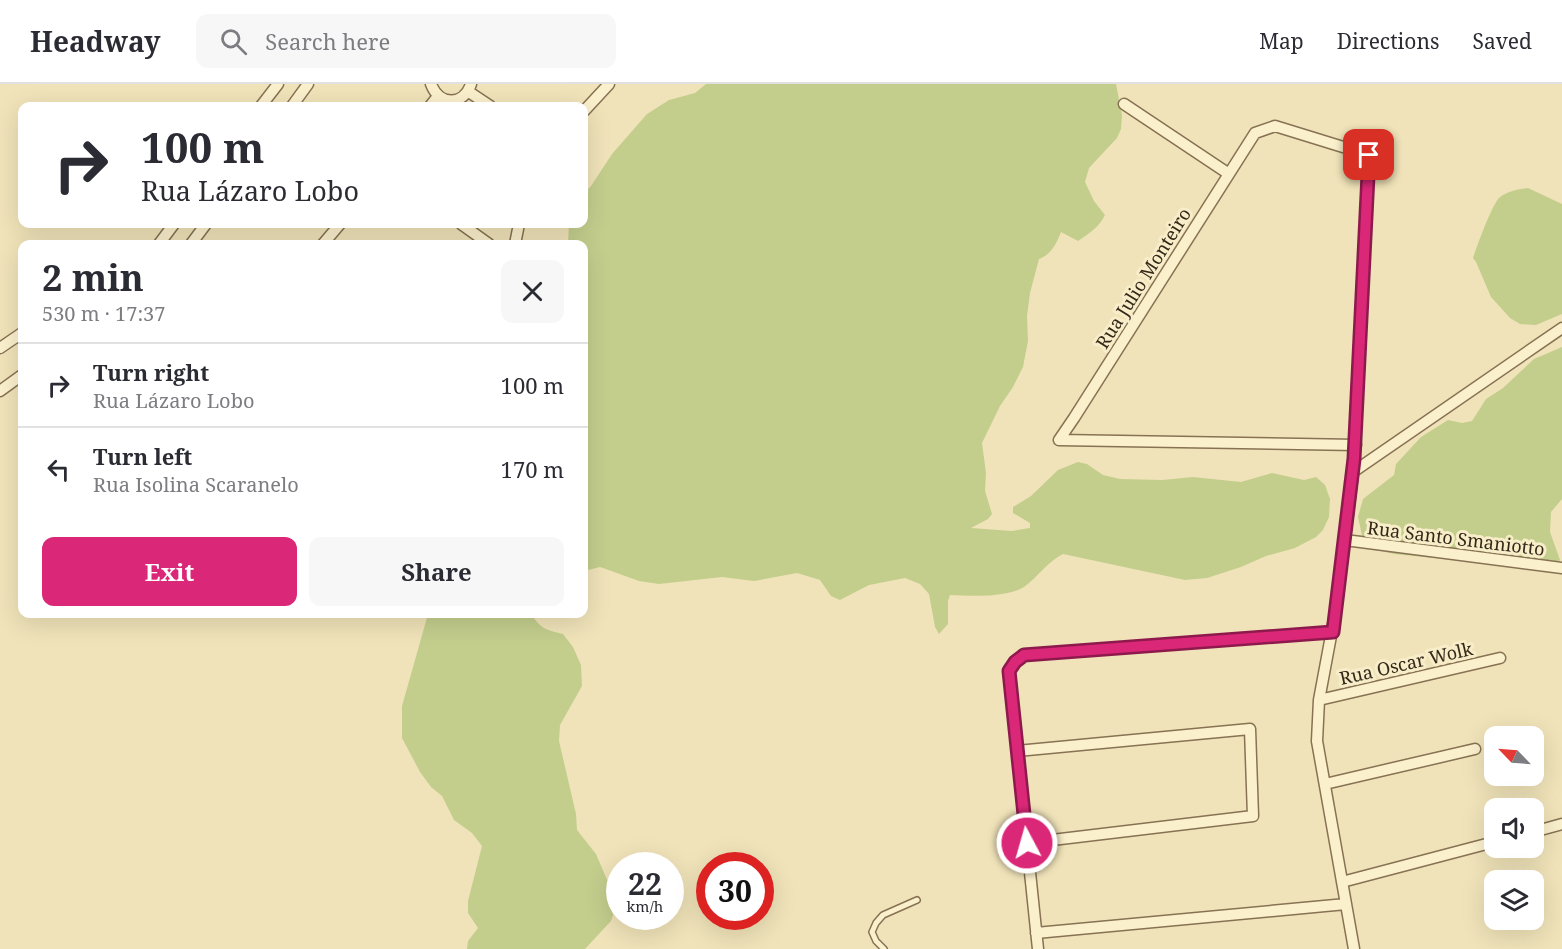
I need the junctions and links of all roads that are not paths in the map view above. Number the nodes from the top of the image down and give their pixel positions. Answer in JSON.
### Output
{"nodes":[{"id":1,"x":278,"y":84,"type":"edge"},
{"id":2,"x":308,"y":84,"type":"edge"},
{"id":3,"x":431,"y":84,"type":"edge"},
{"id":4,"x":609,"y":84,"type":"edge"},
{"id":5,"x":470,"y":88,"type":"edge"},
{"id":6,"x":438,"y":96,"type":"junction"},
{"id":7,"x":264,"y":102,"type":"edge"},
{"id":8,"x":295,"y":102,"type":"edge"},
{"id":9,"x":433,"y":102,"type":"edge"},
{"id":10,"x":486,"y":102,"type":"edge"},
{"id":11,"x":1124,"y":104,"type":"dead end"},
{"id":12,"x":588,"y":107,"type":"edge"},
{"id":13,"x":1229,"y":174,"type":"junction"},
{"id":14,"x":203,"y":228,"type":"edge"},
{"id":15,"x":337,"y":228,"type":"edge"},
{"id":16,"x":467,"y":228,"type":"edge"},
{"id":17,"x":193,"y":240,"type":"edge"},
{"id":18,"x":326,"y":240,"type":"edge"},
{"id":19,"x":483,"y":240,"type":"edge"},
{"id":20,"x":1562,"y":328,"type":"edge"},
{"id":21,"x":18,"y":336,"type":"edge"},
{"id":22,"x":0,"y":348,"type":"edge"},
{"id":23,"x":18,"y":378,"type":"edge"},
{"id":24,"x":0,"y":391,"type":"edge"},
{"id":25,"x":1356,"y":445,"type":"junction"},
{"id":26,"x":1353,"y":472,"type":"junction"},
{"id":27,"x":1345,"y":540,"type":"junction"},
{"id":28,"x":1562,"y":568,"type":"edge"},
{"id":29,"x":1333,"y":632,"type":"junction"},
{"id":30,"x":1500,"y":657,"type":"dead end"},
{"id":31,"x":1319,"y":700,"type":"junction"},
{"id":32,"x":1475,"y":749,"type":"dead end"},
{"id":33,"x":1017,"y":751,"type":"junction"},
{"id":34,"x":1325,"y":784,"type":"junction"},
{"id":35,"x":1562,"y":824,"type":"edge"},
{"id":36,"x":1544,"y":829,"type":"edge"},
{"id":37,"x":1027,"y":843,"type":"junction"},
{"id":38,"x":1484,"y":845,"type":"edge"},
{"id":39,"x":1342,"y":882,"type":"junction"},
{"id":40,"x":917,"y":900,"type":"dead end"},
{"id":41,"x":1346,"y":904,"type":"junction"},
{"id":42,"x":1036,"y":933,"type":"junction"},
{"id":43,"x":884,"y":949,"type":"edge"},
{"id":44,"x":1038,"y":949,"type":"edge"},
{"id":45,"x":1354,"y":949,"type":"edge"}],
"edges":[{"from":1,"to":7,"type":"street"},
{"from":2,"to":8,"type":"street"},
{"from":3,"to":6,"type":"street"},
{"from":4,"to":12,"type":"street"},
{"from":5,"to":6,"type":"street"},
{"from":5,"to":10,"type":"street"},
{"from":6,"to":9,"type":"street"},
{"from":11,"to":13,"type":"street"},
{"from":13,"to":25,"type":"street","name":"Rua Julio Monteiro"},
{"from":13,"to":25,"type":"street","name":"Rua Julio Monteiro"},
{"from":14,"to":17,"type":"street"},
{"from":15,"to":18,"type":"street"},
{"from":16,"to":19,"type":"street"},
{"from":20,"to":26,"type":"street"},
{"from":21,"to":22,"type":"street"},
{"from":23,"to":24,"type":"street"},
{"from":25,"to":26,"type":"street"},
{"from":26,"to":27,"type":"street"},
{"from":27,"to":28,"type":"street","name":"Rua Santo Smaniotto"},
{"from":27,"to":29,"type":"street"},
{"from":29,"to":31,"type":"street"},
{"from":29,"to":33,"type":"street"},
{"from":30,"to":31,"type":"street","name":"Rua Oscar Wolk"},
{"from":31,"to":34,"type":"street"},
{"from":32,"to":34,"type":"street"},
{"from":33,"to":37,"type":"street"},
{"from":33,"to":37,"type":"street"},
{"from":34,"to":39,"type":"street"},
{"from":35,"to":36,"type":"street"},
{"from":37,"to":42,"type":"street"},
{"from":38,"to":39,"type":"street"},
{"from":39,"to":41,"type":"street"},
{"from":40,"to":43,"type":"lane"},
{"from":41,"to":42,"type":"street"},
{"from":41,"to":45,"type":"street"},
{"from":42,"to":44,"type":"street"}]}
